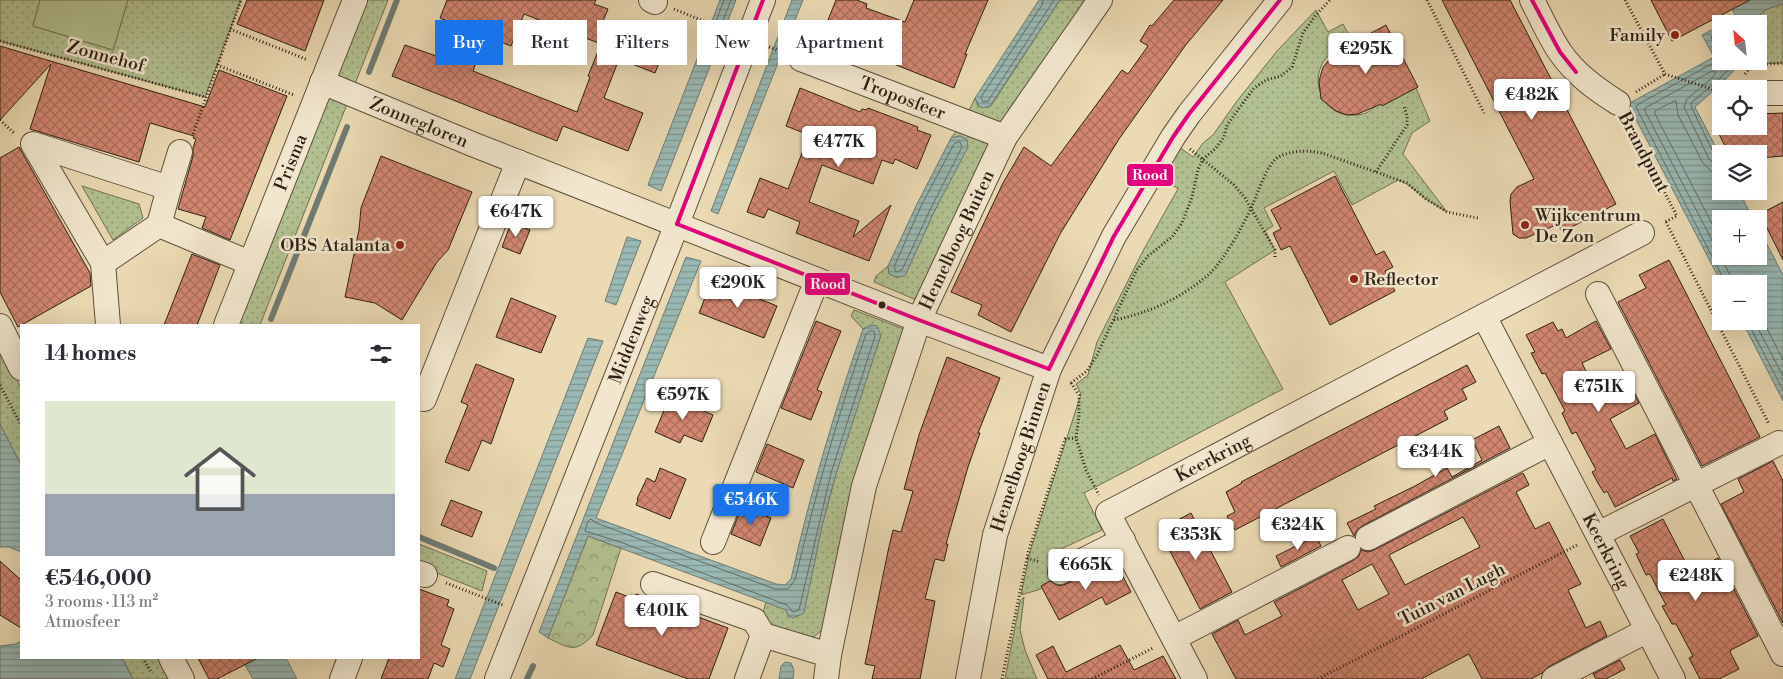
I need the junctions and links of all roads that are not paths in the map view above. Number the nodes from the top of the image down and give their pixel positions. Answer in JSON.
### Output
{"nodes":[{"id":1,"x":355,"y":0,"type":"edge"},
{"id":2,"x":763,"y":0,"type":"edge"},
{"id":3,"x":1100,"y":0,"type":"edge"},
{"id":4,"x":1280,"y":0,"type":"edge"},
{"id":5,"x":1532,"y":0,"type":"edge"},
{"id":6,"x":817,"y":65,"type":"edge"},
{"id":7,"x":321,"y":84,"type":"junction"},
{"id":8,"x":1783,"y":93,"type":"edge"},
{"id":9,"x":1767,"y":94,"type":"edge"},
{"id":10,"x":1618,"y":103,"type":"road end"},
{"id":11,"x":1004,"y":137,"type":"junction"},
{"id":12,"x":180,"y":152,"type":"road end"},
{"id":13,"x":518,"y":162,"type":"junction"},
{"id":14,"x":169,"y":188,"type":"junction"},
{"id":15,"x":677,"y":224,"type":"junction"},
{"id":16,"x":159,"y":225,"type":"junction"},
{"id":17,"x":1642,"y":233,"type":"dead end"},
{"id":18,"x":103,"y":263,"type":"junction"},
{"id":19,"x":250,"y":263,"type":"junction"},
{"id":20,"x":817,"y":280,"type":"junction"},
{"id":21,"x":1598,"y":294,"type":"dead end"},
{"id":22,"x":1484,"y":316,"type":"junction"},
{"id":23,"x":919,"y":320,"type":"junction"},
{"id":24,"x":108,"y":324,"type":"edge"},
{"id":25,"x":230,"y":324,"type":"edge"},
{"id":26,"x":0,"y":326,"type":"edge"},
{"id":27,"x":20,"y":366,"type":"edge"},
{"id":28,"x":1049,"y":369,"type":"junction"},
{"id":29,"x":420,"y":397,"type":"edge"},
{"id":30,"x":1550,"y":443,"type":"junction"},
{"id":31,"x":1779,"y":443,"type":"road end"},
{"id":32,"x":1696,"y":484,"type":"junction"},
{"id":33,"x":1598,"y":534,"type":"junction"},
{"id":34,"x":1123,"y":540,"type":"junction"},
{"id":35,"x":713,"y":542,"type":"dead end"},
{"id":36,"x":1060,"y":572,"type":"dead end"},
{"id":37,"x":653,"y":584,"type":"dead end"},
{"id":38,"x":1648,"y":630,"type":"junction"},
{"id":39,"x":763,"y":634,"type":"junction"},
{"id":40,"x":1174,"y":638,"type":"junction"},
{"id":41,"x":1783,"y":654,"type":"edge"},
{"id":42,"x":829,"y":655,"type":"junction"},
{"id":43,"x":172,"y":659,"type":"edge"},
{"id":44,"x":350,"y":659,"type":"edge"},
{"id":45,"x":182,"y":679,"type":"edge"},
{"id":46,"x":342,"y":679,"type":"edge"},
{"id":47,"x":497,"y":679,"type":"edge"},
{"id":48,"x":747,"y":679,"type":"edge"},
{"id":49,"x":826,"y":679,"type":"edge"},
{"id":50,"x":968,"y":679,"type":"edge"},
{"id":51,"x":1195,"y":679,"type":"edge"},
{"id":52,"x":1554,"y":679,"type":"edge"},
{"id":53,"x":1673,"y":679,"type":"edge"}],
"edges":[{"from":1,"to":7,"type":"street","name":"Prisma"},
{"from":2,"to":15,"type":"street","name":"Middenweg"},
{"from":3,"to":11,"type":"street","name":"Hemelboog Buiten"},
{"from":4,"to":28,"type":"street","name":"Hemelboog Binnen"},
{"from":5,"to":10,"type":"street","name":"Brandpunt"},
{"from":6,"to":11,"type":"street","name":"Troposfeer"},
{"from":7,"to":13,"type":"street","name":"Zonnegloren"},
{"from":7,"to":19,"type":"street","name":"Prisma"},
{"from":8,"to":9,"type":"street"},
{"from":11,"to":23,"type":"street","name":"Hemelboog Buiten"},
{"from":12,"to":14,"type":"street"},
{"from":13,"to":15,"type":"street","name":"Zonnegloren"},
{"from":13,"to":29,"type":"street"},
{"from":14,"to":16,"type":"street"},
{"from":14,"to":18,"type":"street"},
{"from":15,"to":20,"type":"street","name":"Zonnegloren"},
{"from":15,"to":47,"type":"street","name":"Middenweg"},
{"from":16,"to":18,"type":"street"},
{"from":16,"to":19,"type":"street"},
{"from":17,"to":22,"type":"street","name":"Keerkring"},
{"from":18,"to":24,"type":"street"},
{"from":19,"to":25,"type":"street","name":"Prisma"},
{"from":20,"to":23,"type":"street","name":"Zonnegloren"},
{"from":20,"to":35,"type":"street"},
{"from":21,"to":32,"type":"street"},
{"from":22,"to":30,"type":"street","name":"Keerkring"},
{"from":22,"to":34,"type":"street","name":"Keerkring"},
{"from":23,"to":28,"type":"street","name":"Zonnegloren"},
{"from":23,"to":42,"type":"street","name":"Hemelboog Buiten"},
{"from":26,"to":27,"type":"street"},
{"from":28,"to":50,"type":"street","name":"Hemelboog Binnen"},
{"from":30,"to":33,"type":"street","name":"Keerkring"},
{"from":30,"to":40,"type":"street"},
{"from":31,"to":32,"type":"street"},
{"from":32,"to":33,"type":"street"},
{"from":32,"to":41,"type":"street"},
{"from":33,"to":38,"type":"street","name":"Keerkring"},
{"from":34,"to":36,"type":"street"},
{"from":34,"to":40,"type":"street"},
{"from":37,"to":39,"type":"street"},
{"from":38,"to":52,"type":"street"},
{"from":38,"to":53,"type":"street","name":"Keerkring"},
{"from":39,"to":42,"type":"street"},
{"from":39,"to":48,"type":"street"},
{"from":40,"to":51,"type":"street"},
{"from":42,"to":49,"type":"street","name":"Hemelboog Buiten"},
{"from":43,"to":45,"type":"street"},
{"from":44,"to":46,"type":"street"}]}
